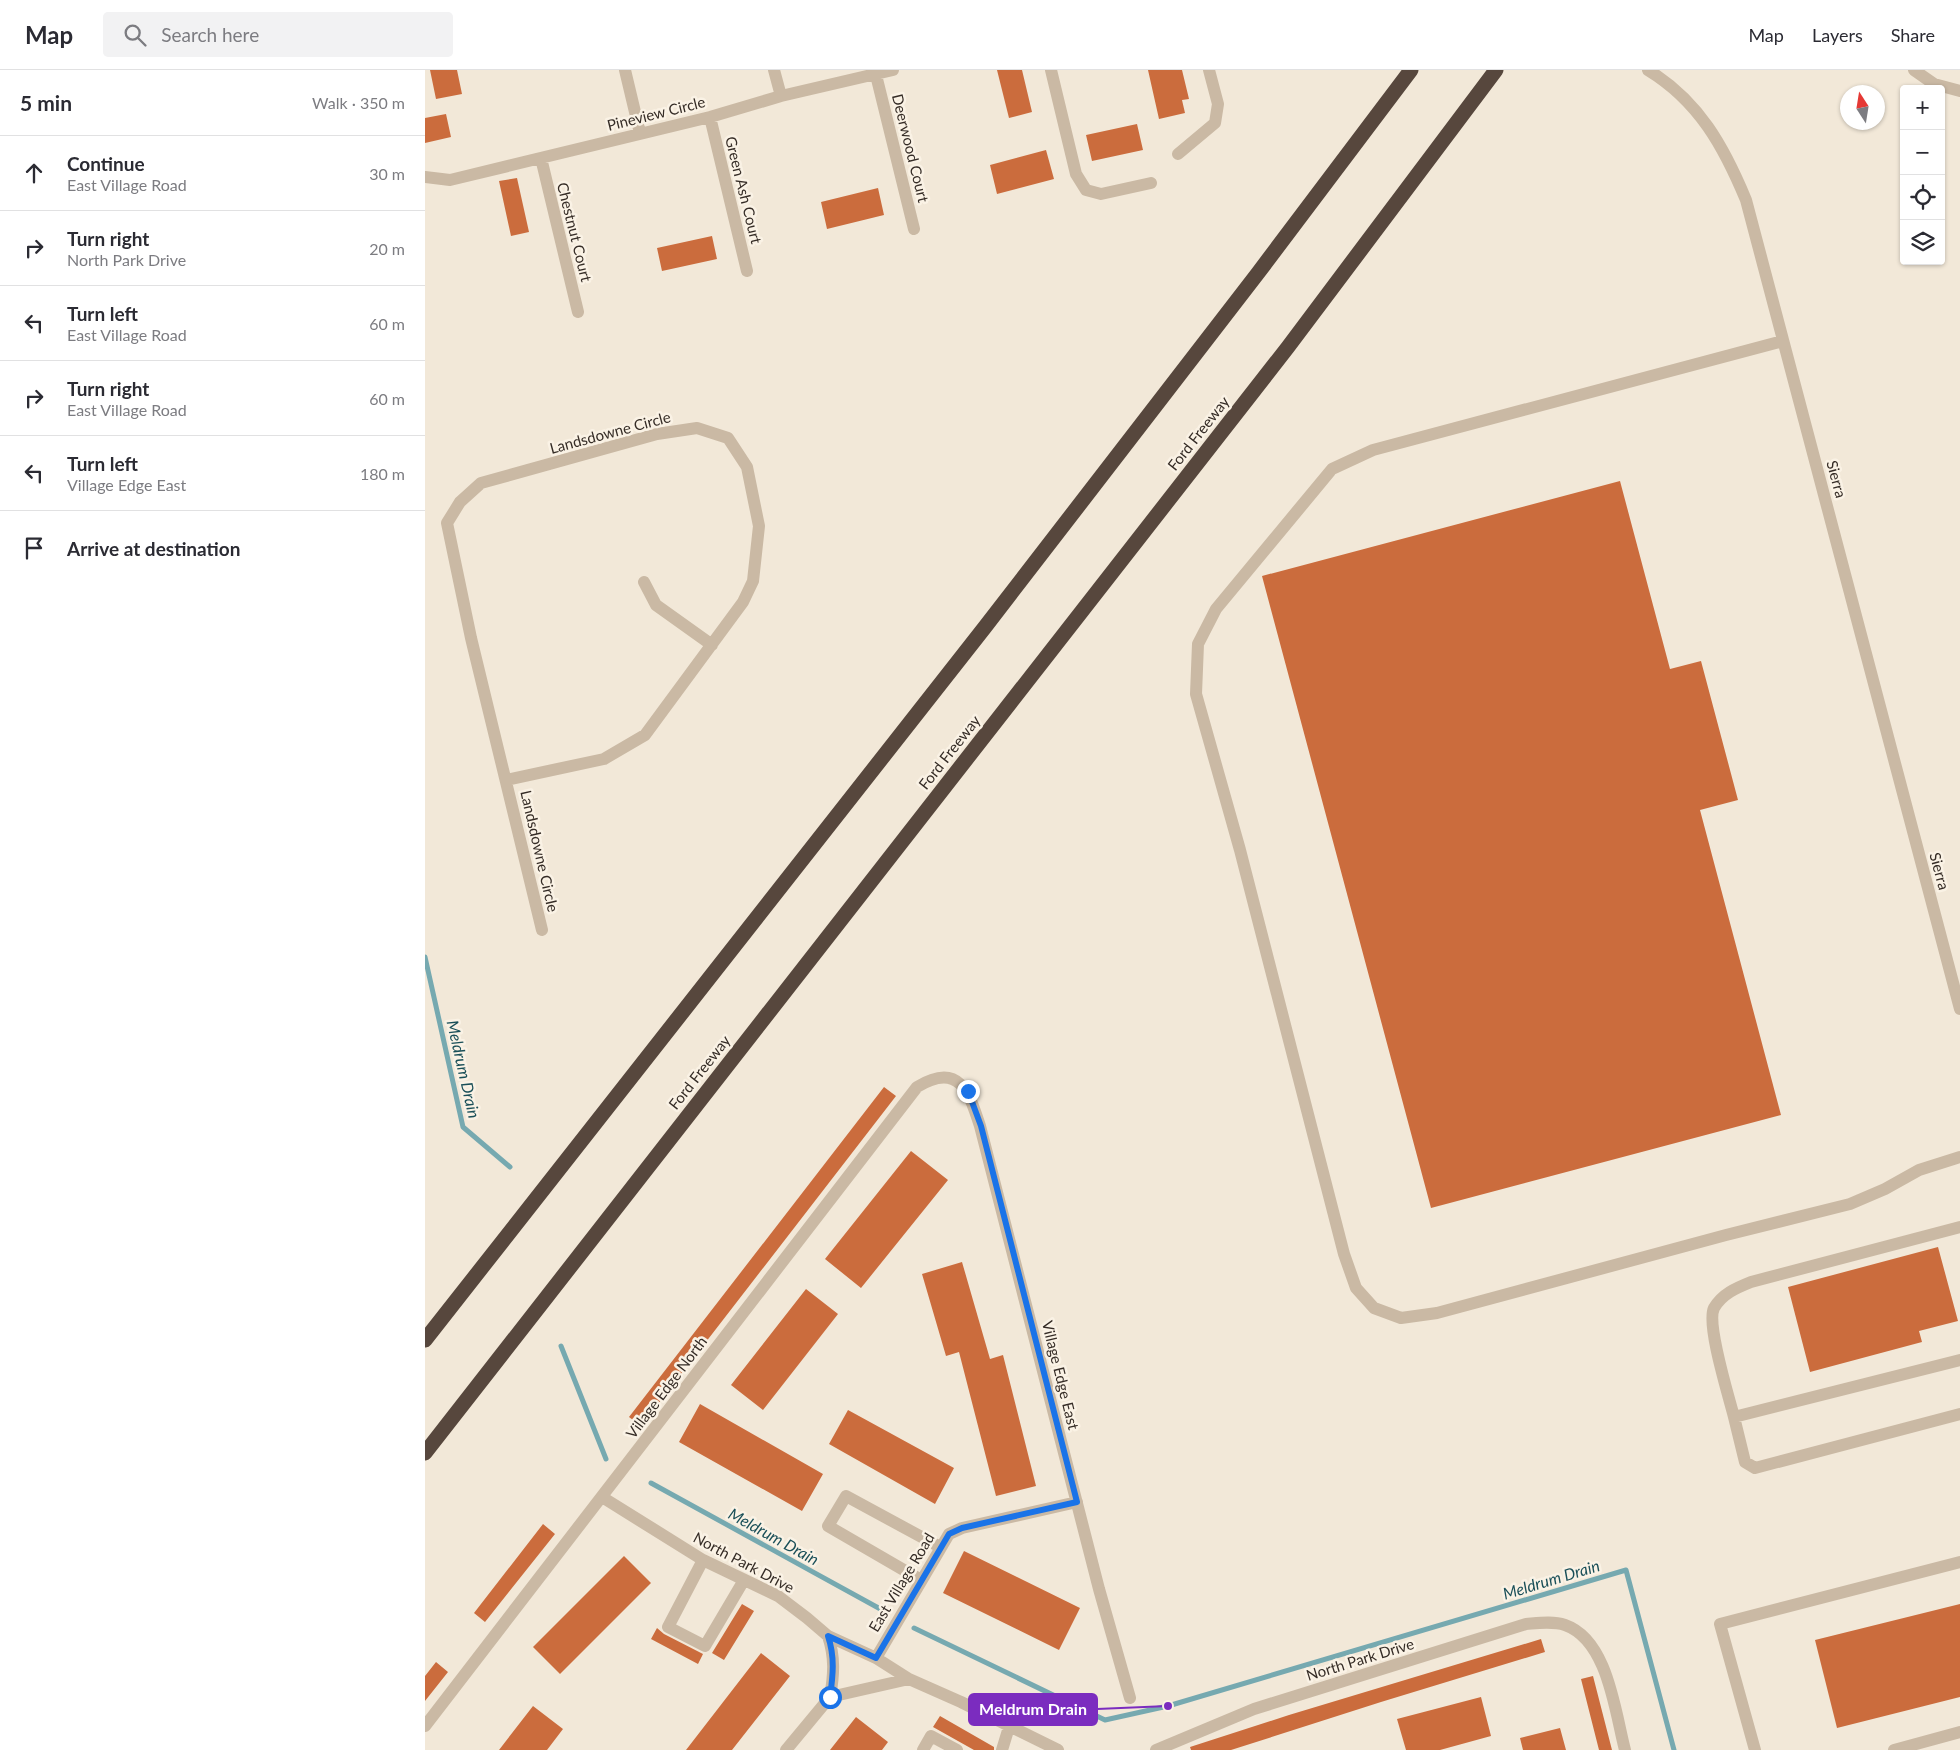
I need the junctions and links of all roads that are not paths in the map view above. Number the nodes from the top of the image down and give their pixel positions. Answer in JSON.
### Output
{"nodes":[{"id":1,"x":625,"y":70,"type":"edge"},
{"id":2,"x":774,"y":70,"type":"edge"},
{"id":3,"x":893,"y":70,"type":"edge"},
{"id":4,"x":1051,"y":70,"type":"edge"},
{"id":5,"x":1209,"y":70,"type":"edge"},
{"id":6,"x":1411,"y":70,"type":"edge"},
{"id":7,"x":1496,"y":70,"type":"edge"},
{"id":8,"x":1648,"y":70,"type":"edge"},
{"id":9,"x":1913,"y":70,"type":"edge"},
{"id":10,"x":876,"y":75,"type":"junction"},
{"id":11,"x":1960,"y":91,"type":"edge"},
{"id":12,"x":781,"y":96,"type":"junction"},
{"id":13,"x":710,"y":117,"type":"junction"},
{"id":14,"x":640,"y":133,"type":"junction"},
{"id":15,"x":1178,"y":154,"type":"dead end"},
{"id":16,"x":541,"y":158,"type":"junction"},
{"id":17,"x":425,"y":177,"type":"edge"},
{"id":18,"x":1151,"y":183,"type":"dead end"},
{"id":19,"x":914,"y":229,"type":"dead end"},
{"id":20,"x":747,"y":271,"type":"dead end"},
{"id":21,"x":578,"y":312,"type":"dead end"},
{"id":22,"x":1783,"y":340,"type":"junction"},
{"id":23,"x":644,"y":582,"type":"dead end"},
{"id":24,"x":712,"y":645,"type":"junction"},
{"id":25,"x":506,"y":780,"type":"junction"},
{"id":26,"x":542,"y":930,"type":"dead end"},
{"id":27,"x":1960,"y":1009,"type":"edge"},
{"id":28,"x":940,"y":1077,"type":"joint"},
{"id":29,"x":1960,"y":1157,"type":"edge"},
{"id":30,"x":1960,"y":1227,"type":"edge"},
{"id":31,"x":425,"y":1340,"type":"edge"},
{"id":32,"x":1959,"y":1363,"type":"edge"},
{"id":33,"x":1960,"y":1414,"type":"edge"},
{"id":34,"x":1734,"y":1417,"type":"junction"},
{"id":35,"x":425,"y":1453,"type":"edge"},
{"id":36,"x":602,"y":1497,"type":"junction"},
{"id":37,"x":1077,"y":1502,"type":"junction"},
{"id":38,"x":940,"y":1547,"type":"junction"},
{"id":39,"x":703,"y":1560,"type":"junction"},
{"id":40,"x":1960,"y":1562,"type":"edge"},
{"id":41,"x":744,"y":1580,"type":"junction"},
{"id":42,"x":921,"y":1580,"type":"junction"},
{"id":43,"x":828,"y":1636,"type":"junction"},
{"id":44,"x":876,"y":1658,"type":"junction"},
{"id":45,"x":909,"y":1679,"type":"junction"},
{"id":46,"x":830,"y":1697,"type":"junction"},
{"id":47,"x":1130,"y":1698,"type":"dead end"},
{"id":48,"x":425,"y":1726,"type":"edge"},
{"id":49,"x":1009,"y":1727,"type":"junction"},
{"id":50,"x":1960,"y":1732,"type":"edge"},
{"id":51,"x":787,"y":1750,"type":"edge"},
{"id":52,"x":923,"y":1750,"type":"edge"},
{"id":53,"x":957,"y":1750,"type":"edge"},
{"id":54,"x":1002,"y":1750,"type":"edge"},
{"id":55,"x":1058,"y":1750,"type":"edge"},
{"id":56,"x":1155,"y":1750,"type":"edge"},
{"id":57,"x":1625,"y":1750,"type":"edge"},
{"id":58,"x":1755,"y":1750,"type":"edge"},
{"id":59,"x":1895,"y":1750,"type":"edge"}],
"edges":[{"from":1,"to":14,"type":"street"},
{"from":2,"to":12,"type":"street"},
{"from":3,"to":10,"type":"street","name":"Pineview Circle"},
{"from":4,"to":18,"type":"street"},
{"from":5,"to":15,"type":"street"},
{"from":6,"to":31,"type":"highway"},
{"from":7,"to":35,"type":"highway","name":"Ford Freeway"},
{"from":8,"to":22,"type":"street","name":"Sierra"},
{"from":9,"to":11,"type":"street"},
{"from":10,"to":12,"type":"street","name":"Pineview Circle"},
{"from":10,"to":19,"type":"street","name":"Deerwood Court"},
{"from":12,"to":13,"type":"street","name":"Pineview Circle"},
{"from":13,"to":14,"type":"street","name":"Pineview Circle"},
{"from":13,"to":20,"type":"street","name":"Green Ash Court"},
{"from":14,"to":16,"type":"street","name":"Pineview Circle"},
{"from":16,"to":17,"type":"street","name":"Pineview Circle"},
{"from":16,"to":21,"type":"street","name":"Chestnut Court"},
{"from":22,"to":27,"type":"street","name":"Sierra"},
{"from":22,"to":29,"type":"street"},
{"from":23,"to":24,"type":"street"},
{"from":24,"to":25,"type":"street","name":"Landsdowne Circle"},
{"from":24,"to":25,"type":"street","name":"Landsdowne Circle"},
{"from":25,"to":26,"type":"street","name":"Landsdowne Circle"},
{"from":28,"to":36,"type":"street","name":"Village Edge North"},
{"from":28,"to":37,"type":"street","name":"Village Edge East"},
{"from":30,"to":34,"type":"street"},
{"from":32,"to":34,"type":"street"},
{"from":33,"to":34,"type":"street"},
{"from":36,"to":39,"type":"street","name":"North Park Drive"},
{"from":36,"to":48,"type":"street","name":"Village Edge North"},
{"from":37,"to":38,"type":"street","name":"East Village Road"},
{"from":37,"to":47,"type":"street","name":"Village Edge East"},
{"from":38,"to":42,"type":"street","name":"East Village Road"},
{"from":38,"to":42,"type":"street"},
{"from":39,"to":41,"type":"street","name":"North Park Drive"},
{"from":39,"to":41,"type":"street"},
{"from":40,"to":58,"type":"street"},
{"from":41,"to":43,"type":"street","name":"North Park Drive"},
{"from":42,"to":44,"type":"street","name":"East Village Road"},
{"from":43,"to":44,"type":"street","name":"North Park Drive"},
{"from":43,"to":46,"type":"street"},
{"from":44,"to":45,"type":"street","name":"North Park Drive"},
{"from":45,"to":46,"type":"street"},
{"from":45,"to":49,"type":"street","name":"North Park Drive"},
{"from":46,"to":51,"type":"street"},
{"from":49,"to":54,"type":"street"},
{"from":49,"to":55,"type":"street","name":"North Park Drive"},
{"from":50,"to":59,"type":"street"},
{"from":52,"to":53,"type":"street"},
{"from":56,"to":57,"type":"street","name":"North Park Drive"}]}
